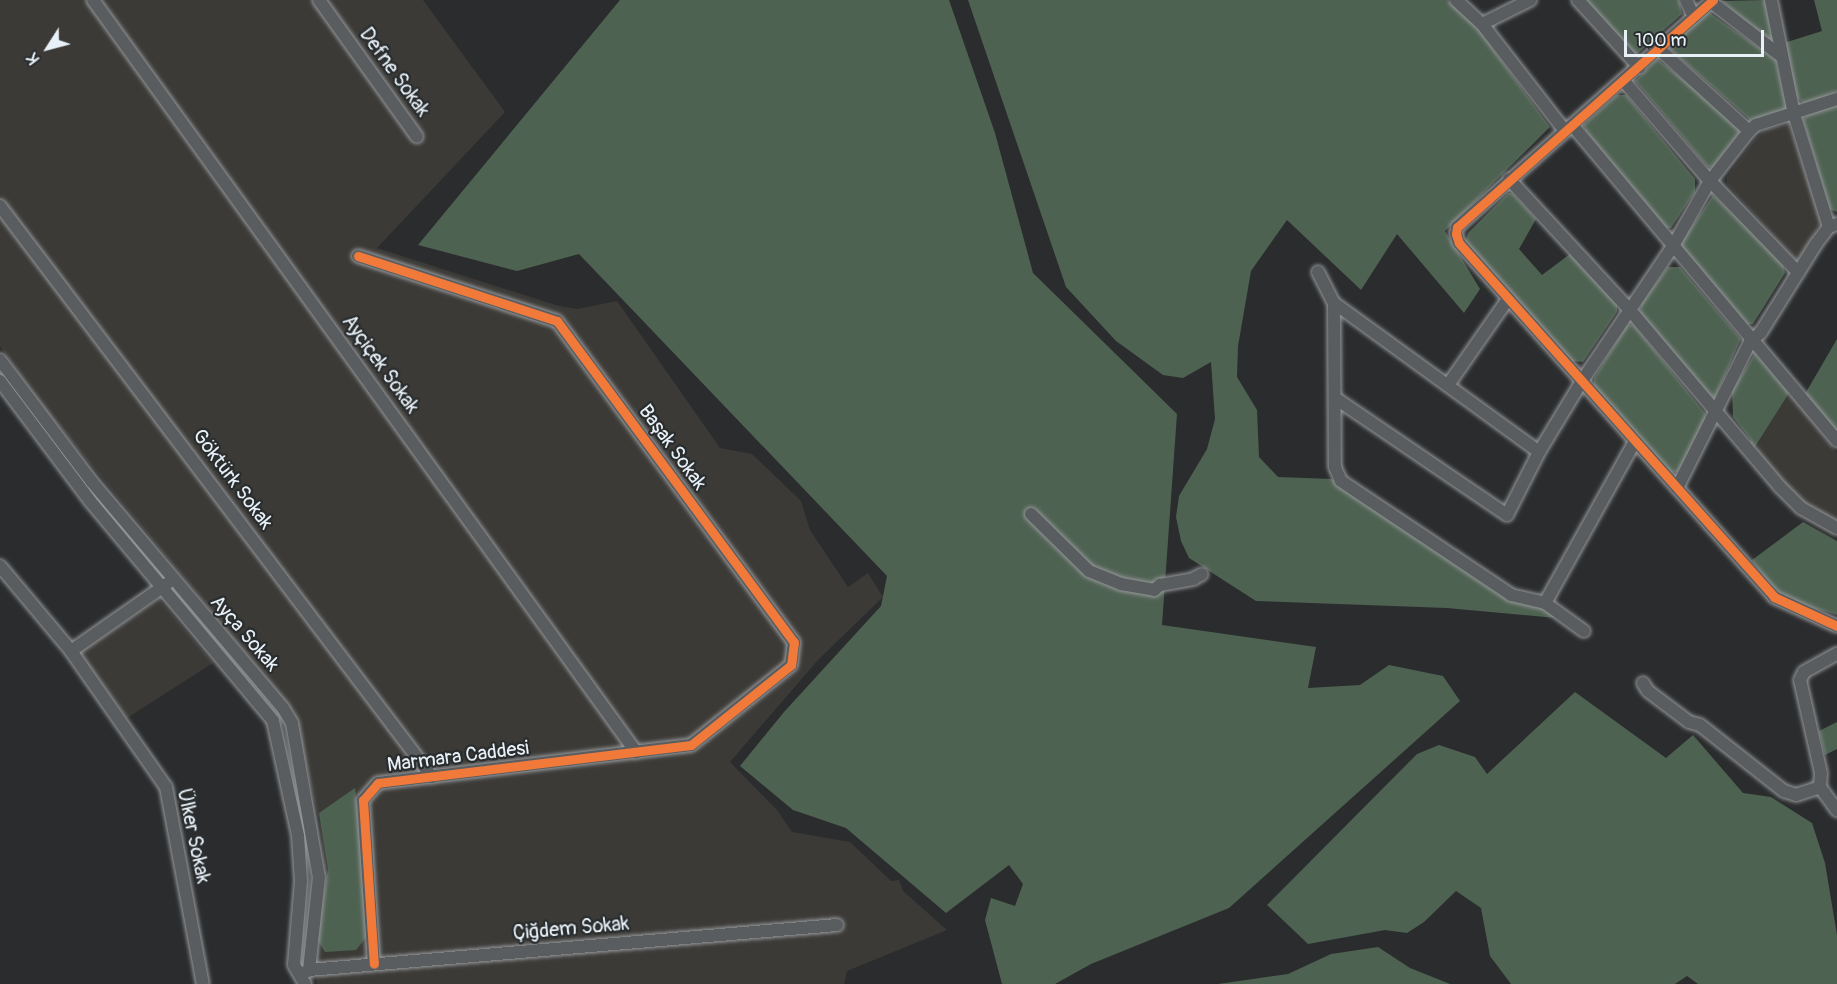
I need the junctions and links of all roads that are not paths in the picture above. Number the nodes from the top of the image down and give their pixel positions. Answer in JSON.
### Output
{"nodes":[{"id":1,"x":93,"y":0,"type":"edge"},
{"id":2,"x":319,"y":0,"type":"edge"},
{"id":3,"x":1456,"y":0,"type":"edge"},
{"id":4,"x":1530,"y":0,"type":"edge"},
{"id":5,"x":1578,"y":0,"type":"edge"},
{"id":6,"x":1687,"y":0,"type":"edge"},
{"id":7,"x":1771,"y":0,"type":"edge"},
{"id":8,"x":1712,"y":1,"type":"edge"},
{"id":9,"x":1695,"y":17,"type":"junction"},
{"id":10,"x":1482,"y":24,"type":"junction"},
{"id":11,"x":1659,"y":49,"type":"junction"},
{"id":12,"x":1781,"y":56,"type":"junction"},
{"id":13,"x":1638,"y":67,"type":"junction"},
{"id":14,"x":1623,"y":80,"type":"junction"},
{"id":15,"x":1837,"y":99,"type":"edge"},
{"id":16,"x":1794,"y":114,"type":"junction"},
{"id":17,"x":1569,"y":128,"type":"junction"},
{"id":18,"x":1749,"y":131,"type":"junction"},
{"id":19,"x":417,"y":137,"type":"dead end"},
{"id":20,"x":1509,"y":179,"type":"junction"},
{"id":21,"x":1710,"y":181,"type":"junction"},
{"id":22,"x":0,"y":206,"type":"edge"},
{"id":23,"x":1833,"y":226,"type":"edge"},
{"id":24,"x":1673,"y":246,"type":"junction"},
{"id":25,"x":358,"y":256,"type":"dead end"},
{"id":26,"x":1318,"y":272,"type":"dead end"},
{"id":27,"x":1798,"y":272,"type":"junction"},
{"id":28,"x":1508,"y":299,"type":"junction"},
{"id":29,"x":1334,"y":303,"type":"junction"},
{"id":30,"x":1629,"y":309,"type":"junction"},
{"id":31,"x":1750,"y":342,"type":"junction"},
{"id":32,"x":0,"y":360,"type":"edge"},
{"id":33,"x":0,"y":381,"type":"edge"},
{"id":34,"x":1582,"y":381,"type":"junction"},
{"id":35,"x":1448,"y":385,"type":"junction"},
{"id":36,"x":1335,"y":398,"type":"junction"},
{"id":37,"x":1716,"y":415,"type":"junction"},
{"id":38,"x":1635,"y":441,"type":"junction"},
{"id":39,"x":1837,"y":441,"type":"edge"},
{"id":40,"x":1539,"y":452,"type":"junction"},
{"id":41,"x":1677,"y":488,"type":"junction"},
{"id":42,"x":1031,"y":514,"type":"dead end"},
{"id":43,"x":1837,"y":528,"type":"edge"},
{"id":44,"x":0,"y":566,"type":"edge"},
{"id":45,"x":1202,"y":573,"type":"dead end"},
{"id":46,"x":168,"y":583,"type":"junction"},
{"id":47,"x":1545,"y":603,"type":"junction"},
{"id":48,"x":1837,"y":626,"type":"edge"},
{"id":49,"x":1584,"y":631,"type":"dead end"},
{"id":50,"x":71,"y":651,"type":"junction"},
{"id":51,"x":1837,"y":654,"type":"edge"},
{"id":52,"x":1643,"y":682,"type":"dead end"},
{"id":53,"x":691,"y":745,"type":"joint"},
{"id":54,"x":636,"y":752,"type":"junction"},
{"id":55,"x":432,"y":777,"type":"junction"},
{"id":56,"x":1820,"y":786,"type":"junction"},
{"id":57,"x":1837,"y":810,"type":"edge"},
{"id":58,"x":837,"y":925,"type":"dead end"},
{"id":59,"x":374,"y":964,"type":"junction"},
{"id":60,"x":305,"y":976,"type":"edge"},
{"id":61,"x":203,"y":984,"type":"edge"}],
"edges":[{"from":1,"to":54,"type":"street","name":"Ayçiçek Sokak"},
{"from":2,"to":19,"type":"street","name":"Defne Sokak"},
{"from":3,"to":10,"type":"street"},
{"from":4,"to":10,"type":"street"},
{"from":5,"to":13,"type":"street"},
{"from":6,"to":9,"type":"street"},
{"from":7,"to":12,"type":"street"},
{"from":8,"to":9,"type":"street"},
{"from":8,"to":12,"type":"street"},
{"from":9,"to":11,"type":"street"},
{"from":10,"to":17,"type":"street"},
{"from":11,"to":13,"type":"street"},
{"from":11,"to":18,"type":"street"},
{"from":12,"to":16,"type":"street"},
{"from":13,"to":14,"type":"street"},
{"from":14,"to":17,"type":"street"},
{"from":14,"to":21,"type":"street"},
{"from":15,"to":16,"type":"street"},
{"from":16,"to":18,"type":"street"},
{"from":16,"to":23,"type":"street"},
{"from":17,"to":20,"type":"street"},
{"from":17,"to":24,"type":"street"},
{"from":18,"to":21,"type":"street"},
{"from":20,"to":28,"type":"street"},
{"from":20,"to":30,"type":"street"},
{"from":21,"to":24,"type":"street"},
{"from":21,"to":27,"type":"street"},
{"from":22,"to":55,"type":"street","name":"Göktürk Sokak"},
{"from":23,"to":27,"type":"street"},
{"from":24,"to":30,"type":"street"},
{"from":24,"to":31,"type":"street"},
{"from":25,"to":53,"type":"street","name":"Başak Sokak"},
{"from":26,"to":29,"type":"street"},
{"from":27,"to":31,"type":"street"},
{"from":28,"to":34,"type":"street"},
{"from":28,"to":35,"type":"street"},
{"from":29,"to":35,"type":"street"},
{"from":29,"to":36,"type":"street"},
{"from":30,"to":34,"type":"street"},
{"from":30,"to":37,"type":"street"},
{"from":31,"to":37,"type":"street"},
{"from":31,"to":39,"type":"street"},
{"from":32,"to":46,"type":"street","name":"Ayça Sokak"},
{"from":33,"to":46,"type":"street"},
{"from":34,"to":38,"type":"street"},
{"from":34,"to":40,"type":"street"},
{"from":35,"to":40,"type":"street"},
{"from":36,"to":40,"type":"street"},
{"from":36,"to":47,"type":"street"},
{"from":37,"to":41,"type":"street"},
{"from":37,"to":43,"type":"street"},
{"from":38,"to":41,"type":"street"},
{"from":38,"to":47,"type":"street"},
{"from":41,"to":48,"type":"street"},
{"from":42,"to":45,"type":"street"},
{"from":44,"to":50,"type":"street","name":"Ülker Sokak"},
{"from":46,"to":50,"type":"street"},
{"from":46,"to":60,"type":"street"},
{"from":46,"to":60,"type":"street","name":"Ayça Sokak"},
{"from":47,"to":49,"type":"street"},
{"from":50,"to":61,"type":"street","name":"Ülker Sokak"},
{"from":51,"to":56,"type":"street"},
{"from":52,"to":56,"type":"street"},
{"from":53,"to":54,"type":"street","name":"Marmara Caddesi"},
{"from":54,"to":55,"type":"street","name":"Marmara Caddesi"},
{"from":55,"to":59,"type":"street","name":"Marmara Caddesi"},
{"from":56,"to":57,"type":"street"},
{"from":58,"to":59,"type":"street","name":"Çiğdem Sokak"},
{"from":59,"to":60,"type":"street","name":"Çiğdem Sokak"}]}
